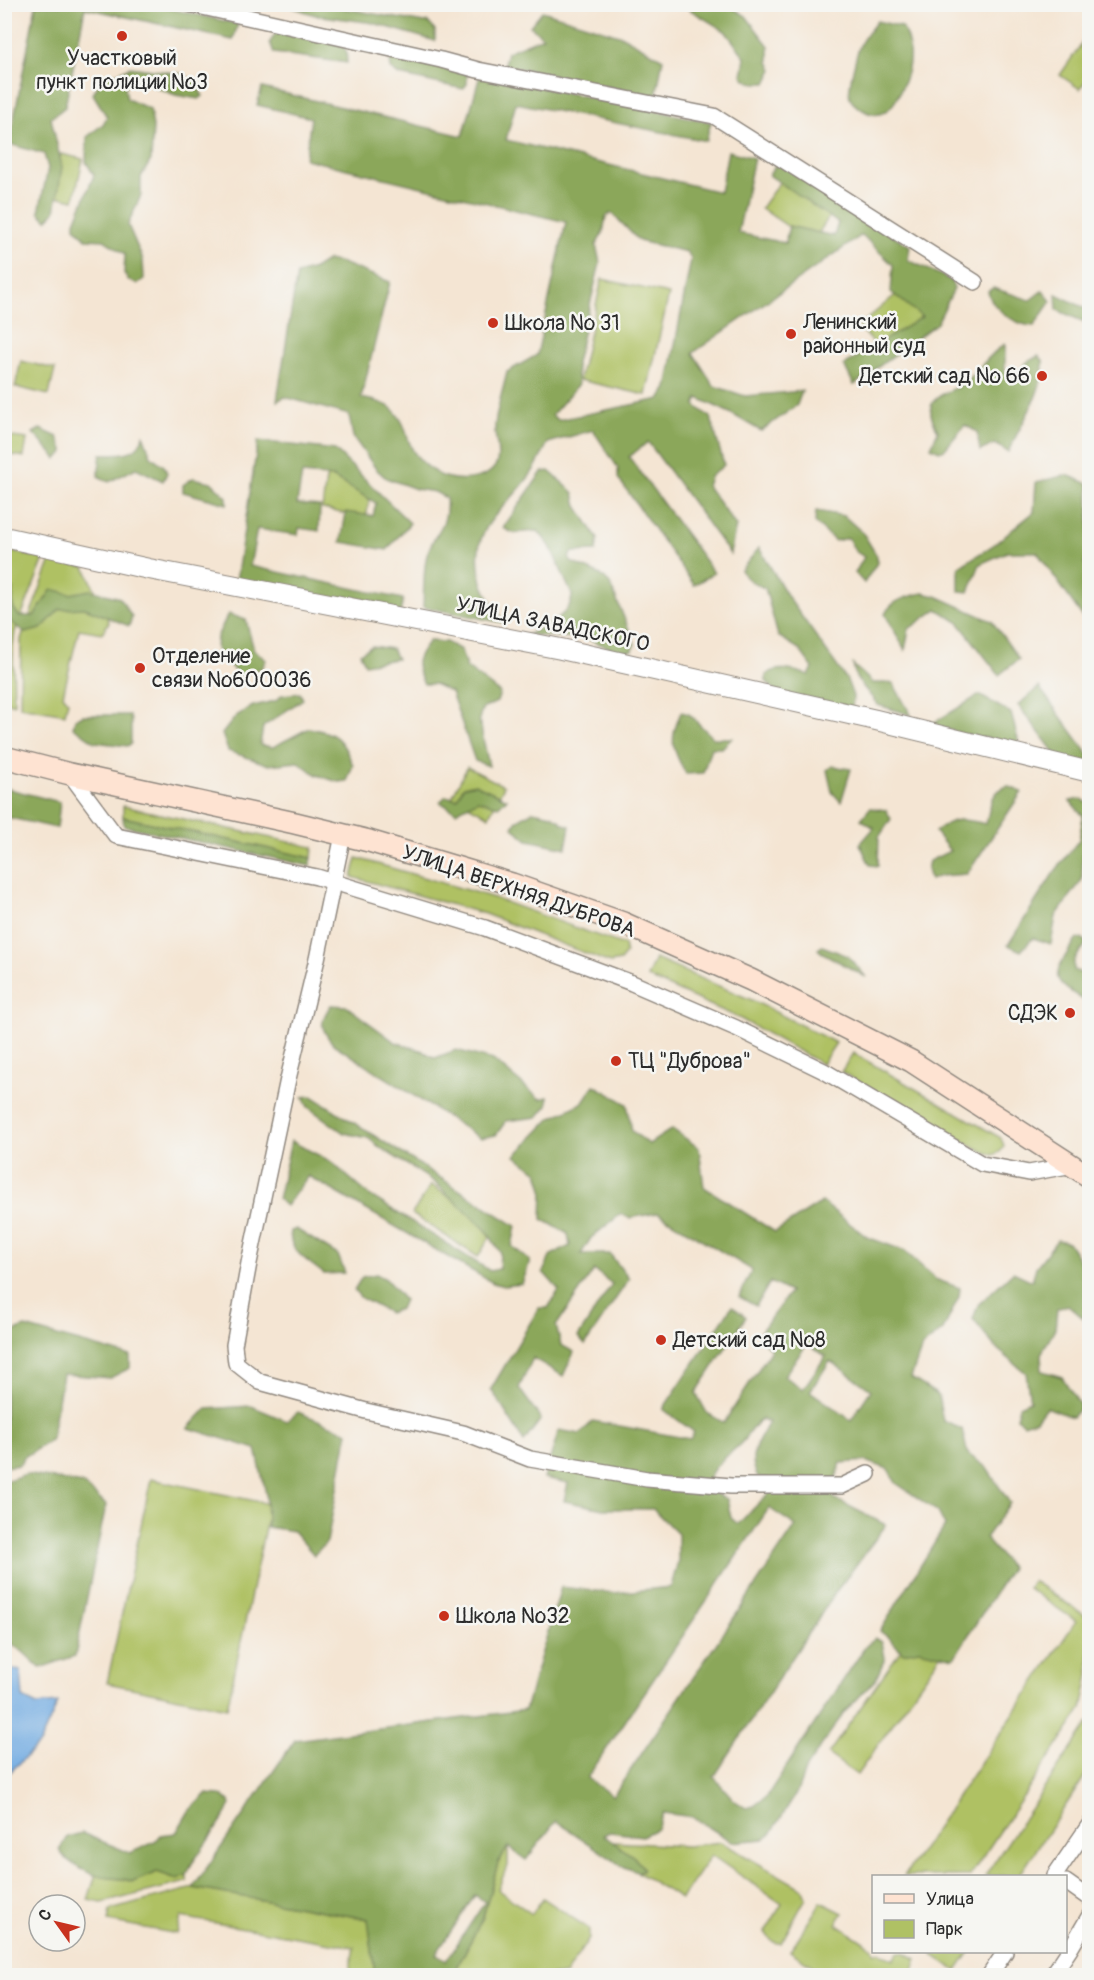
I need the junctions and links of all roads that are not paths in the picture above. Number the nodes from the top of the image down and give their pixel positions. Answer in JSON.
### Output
{"nodes":[{"id":1,"x":189,"y":4,"type":"edge"},
{"id":2,"x":975,"y":282,"type":"dead end"},
{"id":3,"x":4,"y":537,"type":"edge"},
{"id":4,"x":4,"y":757,"type":"edge"},
{"id":5,"x":1089,"y":772,"type":"edge"},
{"id":6,"x":70,"y":774,"type":"junction"},
{"id":7,"x":343,"y":835,"type":"junction"},
{"id":8,"x":333,"y":882,"type":"junction"},
{"id":9,"x":1081,"y":1171,"type":"edge"},
{"id":10,"x":868,"y":1474,"type":"dead end"},
{"id":11,"x":1089,"y":1824,"type":"edge"},
{"id":12,"x":1060,"y":1875,"type":"edge"},
{"id":13,"x":1067,"y":1884,"type":"edge"},
{"id":14,"x":1089,"y":1899,"type":"edge"},
{"id":15,"x":1089,"y":1915,"type":"edge"},
{"id":16,"x":1004,"y":1953,"type":"edge"},
{"id":17,"x":988,"y":1976,"type":"edge"},
{"id":18,"x":1052,"y":1976,"type":"edge"}],
"edges":[{"from":1,"to":2,"type":"street"},
{"from":3,"to":5,"type":"street","name":"УЛИЦА ЗАВАДСКОГО"},
{"from":4,"to":6,"type":"main road","name":"УЛИЦА ВЕРХНЯЯ ДУБРОВА"},
{"from":6,"to":7,"type":"main road","name":"УЛИЦА ВЕРХНЯЯ ДУБРОВА"},
{"from":6,"to":8,"type":"street"},
{"from":7,"to":8,"type":"street"},
{"from":7,"to":9,"type":"main road","name":"УЛИЦА ВЕРХНЯЯ ДУБРОВА"},
{"from":8,"to":9,"type":"street"},
{"from":8,"to":10,"type":"street"},
{"from":11,"to":12,"type":"street"},
{"from":13,"to":14,"type":"street"},
{"from":15,"to":18,"type":"street"},
{"from":16,"to":17,"type":"street"}]}
